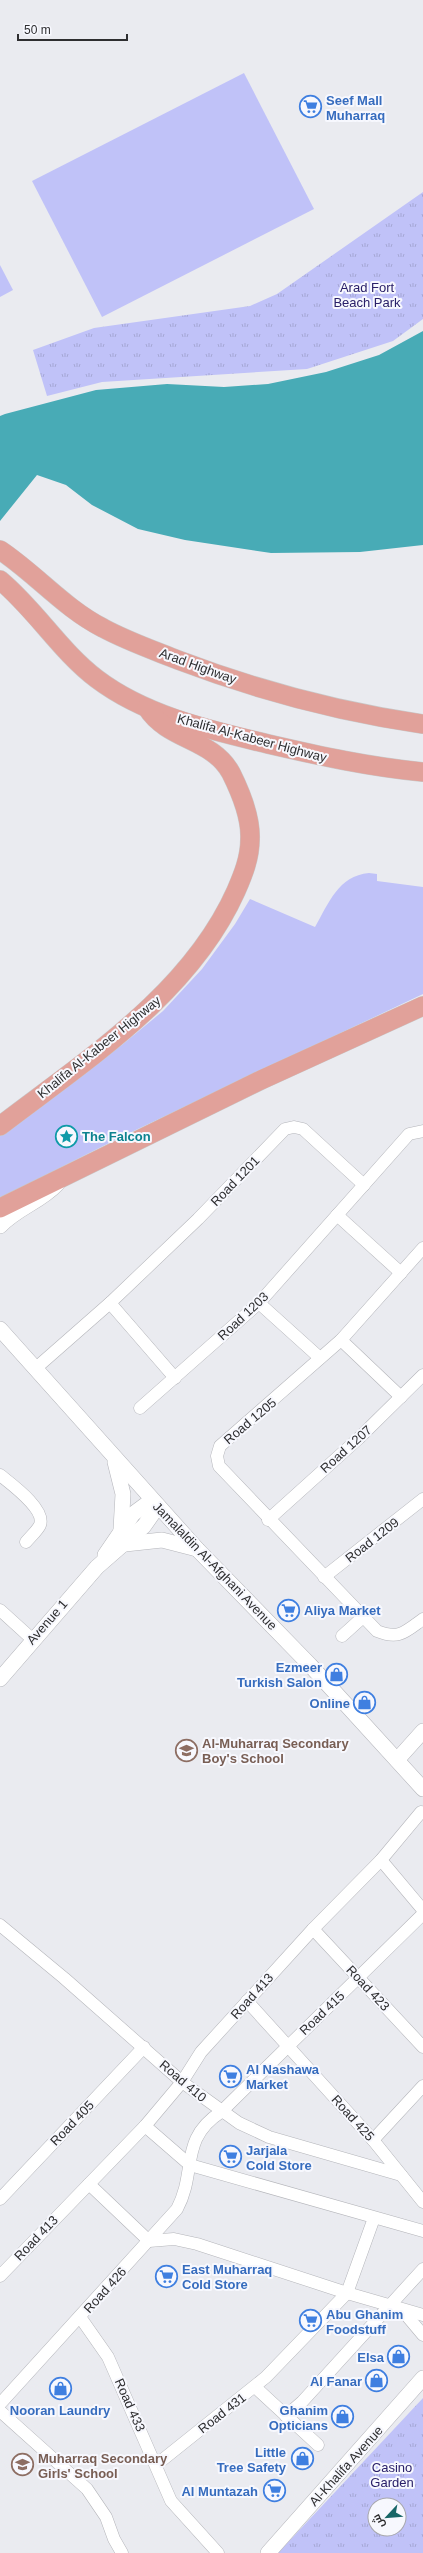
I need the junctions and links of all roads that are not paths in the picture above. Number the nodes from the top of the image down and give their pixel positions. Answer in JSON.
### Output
{"nodes":[{"id":1,"x":0,"y":550,"type":"edge"},
{"id":2,"x":0,"y":580,"type":"edge"},
{"id":3,"x":147,"y":708,"type":"junction"},
{"id":4,"x":423,"y":724,"type":"edge"},
{"id":5,"x":423,"y":772,"type":"edge"},
{"id":6,"x":423,"y":1006,"type":"edge"},
{"id":7,"x":0,"y":1126,"type":"edge"},
{"id":8,"x":423,"y":1131,"type":"edge"},
{"id":9,"x":61,"y":1176,"type":"junction"},
{"id":10,"x":364,"y":1186,"type":"junction"},
{"id":11,"x":0,"y":1208,"type":"edge"},
{"id":12,"x":337,"y":1215,"type":"junction"},
{"id":13,"x":0,"y":1226,"type":"edge"},
{"id":14,"x":423,"y":1248,"type":"edge"},
{"id":15,"x":401,"y":1272,"type":"junction"},
{"id":16,"x":110,"y":1303,"type":"junction"},
{"id":17,"x":259,"y":1303,"type":"junction"},
{"id":18,"x":0,"y":1320,"type":"edge"},
{"id":19,"x":5,"y":1334,"type":"edge"},
{"id":20,"x":341,"y":1340,"type":"junction"},
{"id":21,"x":320,"y":1358,"type":"junction"},
{"id":22,"x":36,"y":1368,"type":"junction"},
{"id":23,"x":423,"y":1375,"type":"edge"},
{"id":24,"x":175,"y":1378,"type":"junction"},
{"id":25,"x":401,"y":1397,"type":"junction"},
{"id":26,"x":140,"y":1408,"type":"dead end"},
{"id":27,"x":113,"y":1457,"type":"junction"},
{"id":28,"x":0,"y":1475,"type":"edge"},
{"id":29,"x":422,"y":1502,"type":"edge"},
{"id":30,"x":155,"y":1503,"type":"junction"},
{"id":31,"x":268,"y":1520,"type":"junction"},
{"id":32,"x":123,"y":1537,"type":"junction"},
{"id":33,"x":26,"y":1542,"type":"dead end"},
{"id":34,"x":197,"y":1549,"type":"junction"},
{"id":35,"x":324,"y":1577,"type":"junction"},
{"id":36,"x":0,"y":1610,"type":"edge"},
{"id":37,"x":363,"y":1617,"type":"junction"},
{"id":38,"x":423,"y":1619,"type":"edge"},
{"id":39,"x":342,"y":1636,"type":"dead end"},
{"id":40,"x":32,"y":1639,"type":"junction"},
{"id":41,"x":0,"y":1678,"type":"edge"},
{"id":42,"x":423,"y":1731,"type":"edge"},
{"id":43,"x":397,"y":1760,"type":"junction"},
{"id":44,"x":423,"y":1789,"type":"edge"},
{"id":45,"x":421,"y":1812,"type":"dead end"},
{"id":46,"x":381,"y":1860,"type":"junction"},
{"id":47,"x":423,"y":1910,"type":"edge"},
{"id":48,"x":423,"y":1914,"type":"edge"},
{"id":49,"x":0,"y":1925,"type":"edge"},
{"id":50,"x":313,"y":1929,"type":"junction"},
{"id":51,"x":358,"y":1978,"type":"junction"},
{"id":52,"x":247,"y":2001,"type":"junction"},
{"id":53,"x":288,"y":2046,"type":"junction"},
{"id":54,"x":144,"y":2047,"type":"junction"},
{"id":55,"x":423,"y":2047,"type":"edge"},
{"id":56,"x":182,"y":2082,"type":"junction"},
{"id":57,"x":423,"y":2086,"type":"edge"},
{"id":58,"x":221,"y":2112,"type":"junction"},
{"id":59,"x":145,"y":2126,"type":"junction"},
{"id":60,"x":373,"y":2140,"type":"junction"},
{"id":61,"x":190,"y":2166,"type":"junction"},
{"id":62,"x":402,"y":2175,"type":"junction"},
{"id":63,"x":89,"y":2184,"type":"junction"},
{"id":64,"x":0,"y":2199,"type":"edge"},
{"id":65,"x":423,"y":2202,"type":"edge"},
{"id":66,"x":374,"y":2218,"type":"junction"},
{"id":67,"x":423,"y":2231,"type":"edge"},
{"id":68,"x":150,"y":2241,"type":"junction"},
{"id":69,"x":423,"y":2270,"type":"edge"},
{"id":70,"x":0,"y":2276,"type":"edge"},
{"id":71,"x":347,"y":2293,"type":"junction"},
{"id":72,"x":396,"y":2307,"type":"junction"},
{"id":73,"x":423,"y":2315,"type":"edge"},
{"id":74,"x":80,"y":2317,"type":"junction"},
{"id":75,"x":423,"y":2335,"type":"edge"},
{"id":76,"x":423,"y":2378,"type":"edge"},
{"id":77,"x":255,"y":2387,"type":"junction"},
{"id":78,"x":0,"y":2404,"type":"edge"},
{"id":79,"x":0,"y":2411,"type":"edge"},
{"id":80,"x":286,"y":2416,"type":"junction"},
{"id":81,"x":318,"y":2445,"type":"dead end"},
{"id":82,"x":156,"y":2465,"type":"junction"},
{"id":83,"x":117,"y":2551,"type":"edge"},
{"id":84,"x":218,"y":2553,"type":"edge"},
{"id":85,"x":268,"y":2553,"type":"edge"}],
"edges":[{"from":1,"to":4,"type":"main road","name":"Arad Highway"},
{"from":2,"to":3,"type":"main road"},
{"from":3,"to":5,"type":"main road","name":"Khalifa Al-Kabeer Highway"},
{"from":3,"to":7,"type":"main road","name":"Khalifa Al-Kabeer Highway"},
{"from":6,"to":9,"type":"main road"},
{"from":8,"to":10,"type":"street","name":"Road 1203"},
{"from":9,"to":11,"type":"main road"},
{"from":9,"to":13,"type":"street"},
{"from":10,"to":12,"type":"street","name":"Road 1203"},
{"from":10,"to":16,"type":"street","name":"Road 1201"},
{"from":12,"to":15,"type":"street"},
{"from":12,"to":17,"type":"street","name":"Road 1203"},
{"from":14,"to":15,"type":"street","name":"Road 1205"},
{"from":15,"to":20,"type":"street","name":"Road 1205"},
{"from":16,"to":22,"type":"street","name":"Road 1201"},
{"from":16,"to":24,"type":"street"},
{"from":17,"to":21,"type":"street"},
{"from":17,"to":24,"type":"street","name":"Road 1203"},
{"from":18,"to":19,"type":"street","name":"Jamalaldin Al-Afghani Avenue"},
{"from":19,"to":22,"type":"street","name":"Jamalaldin Al-Afghani Avenue"},
{"from":20,"to":21,"type":"street","name":"Road 1205"},
{"from":20,"to":25,"type":"street"},
{"from":21,"to":31,"type":"street","name":"Road 1205"},
{"from":22,"to":27,"type":"street","name":"Jamalaldin Al-Afghani Avenue"},
{"from":23,"to":25,"type":"street","name":"Road 1207"},
{"from":24,"to":26,"type":"street","name":"Road 1203"},
{"from":25,"to":31,"type":"street","name":"Road 1207"},
{"from":27,"to":30,"type":"street","name":"Jamalaldin Al-Afghani Avenue"},
{"from":27,"to":32,"type":"street"},
{"from":28,"to":33,"type":"street"},
{"from":29,"to":35,"type":"street","name":"Road 1209"},
{"from":30,"to":32,"type":"street","name":"Avenue 1"},
{"from":30,"to":34,"type":"street","name":"Jamalaldin Al-Afghani Avenue"},
{"from":31,"to":35,"type":"street","name":"Road 1205"},
{"from":32,"to":34,"type":"street"},
{"from":32,"to":40,"type":"street","name":"Avenue 1"},
{"from":34,"to":43,"type":"street","name":"Jamalaldin Al-Afghani Avenue"},
{"from":35,"to":37,"type":"street","name":"Road 1205"},
{"from":36,"to":40,"type":"street"},
{"from":37,"to":38,"type":"street","name":"Road 1205"},
{"from":37,"to":39,"type":"street"},
{"from":40,"to":41,"type":"street","name":"Avenue 1"},
{"from":42,"to":43,"type":"street"},
{"from":43,"to":44,"type":"street","name":"Jamalaldin Al-Afghani Avenue"},
{"from":45,"to":46,"type":"street","name":"Road 413"},
{"from":46,"to":47,"type":"street"},
{"from":46,"to":50,"type":"street","name":"Road 413"},
{"from":48,"to":51,"type":"street","name":"Road 415"},
{"from":49,"to":54,"type":"street","name":"Road 410"},
{"from":50,"to":51,"type":"street","name":"Road 423"},
{"from":50,"to":52,"type":"street","name":"Road 413"},
{"from":51,"to":53,"type":"street","name":"Road 415"},
{"from":51,"to":55,"type":"street","name":"Road 423"},
{"from":52,"to":53,"type":"street","name":"Road 425"},
{"from":52,"to":56,"type":"street","name":"Road 413"},
{"from":53,"to":58,"type":"street","name":"Road 415"},
{"from":53,"to":60,"type":"street","name":"Road 425"},
{"from":54,"to":56,"type":"street","name":"Road 410"},
{"from":54,"to":64,"type":"street","name":"Road 405"},
{"from":56,"to":58,"type":"street","name":"Road 410"},
{"from":56,"to":59,"type":"street","name":"Road 413"},
{"from":57,"to":60,"type":"street"},
{"from":58,"to":61,"type":"street","name":"Road 426"},
{"from":58,"to":62,"type":"street","name":"Road 410"},
{"from":59,"to":61,"type":"street"},
{"from":59,"to":63,"type":"street","name":"Road 413"},
{"from":60,"to":62,"type":"street","name":"Road 425"},
{"from":61,"to":66,"type":"street"},
{"from":61,"to":68,"type":"street","name":"Road 426"},
{"from":62,"to":65,"type":"street","name":"Road 425"},
{"from":63,"to":68,"type":"street"},
{"from":63,"to":70,"type":"street","name":"Road 413"},
{"from":66,"to":67,"type":"street"},
{"from":66,"to":71,"type":"street"},
{"from":68,"to":71,"type":"street"},
{"from":68,"to":74,"type":"street","name":"Road 426"},
{"from":69,"to":72,"type":"street"},
{"from":71,"to":72,"type":"street"},
{"from":71,"to":77,"type":"street"},
{"from":72,"to":73,"type":"street"},
{"from":72,"to":75,"type":"street"},
{"from":72,"to":80,"type":"street"},
{"from":74,"to":78,"type":"street","name":"Road 426"},
{"from":74,"to":82,"type":"street","name":"Road 433"},
{"from":76,"to":85,"type":"street","name":"Al-Khalifa Avenue"},
{"from":77,"to":80,"type":"street","name":"Road 431"},
{"from":77,"to":82,"type":"street","name":"Road 431"},
{"from":79,"to":83,"type":"street"},
{"from":80,"to":81,"type":"street","name":"Road 431"},
{"from":82,"to":84,"type":"street","name":"Road 433"}]}
